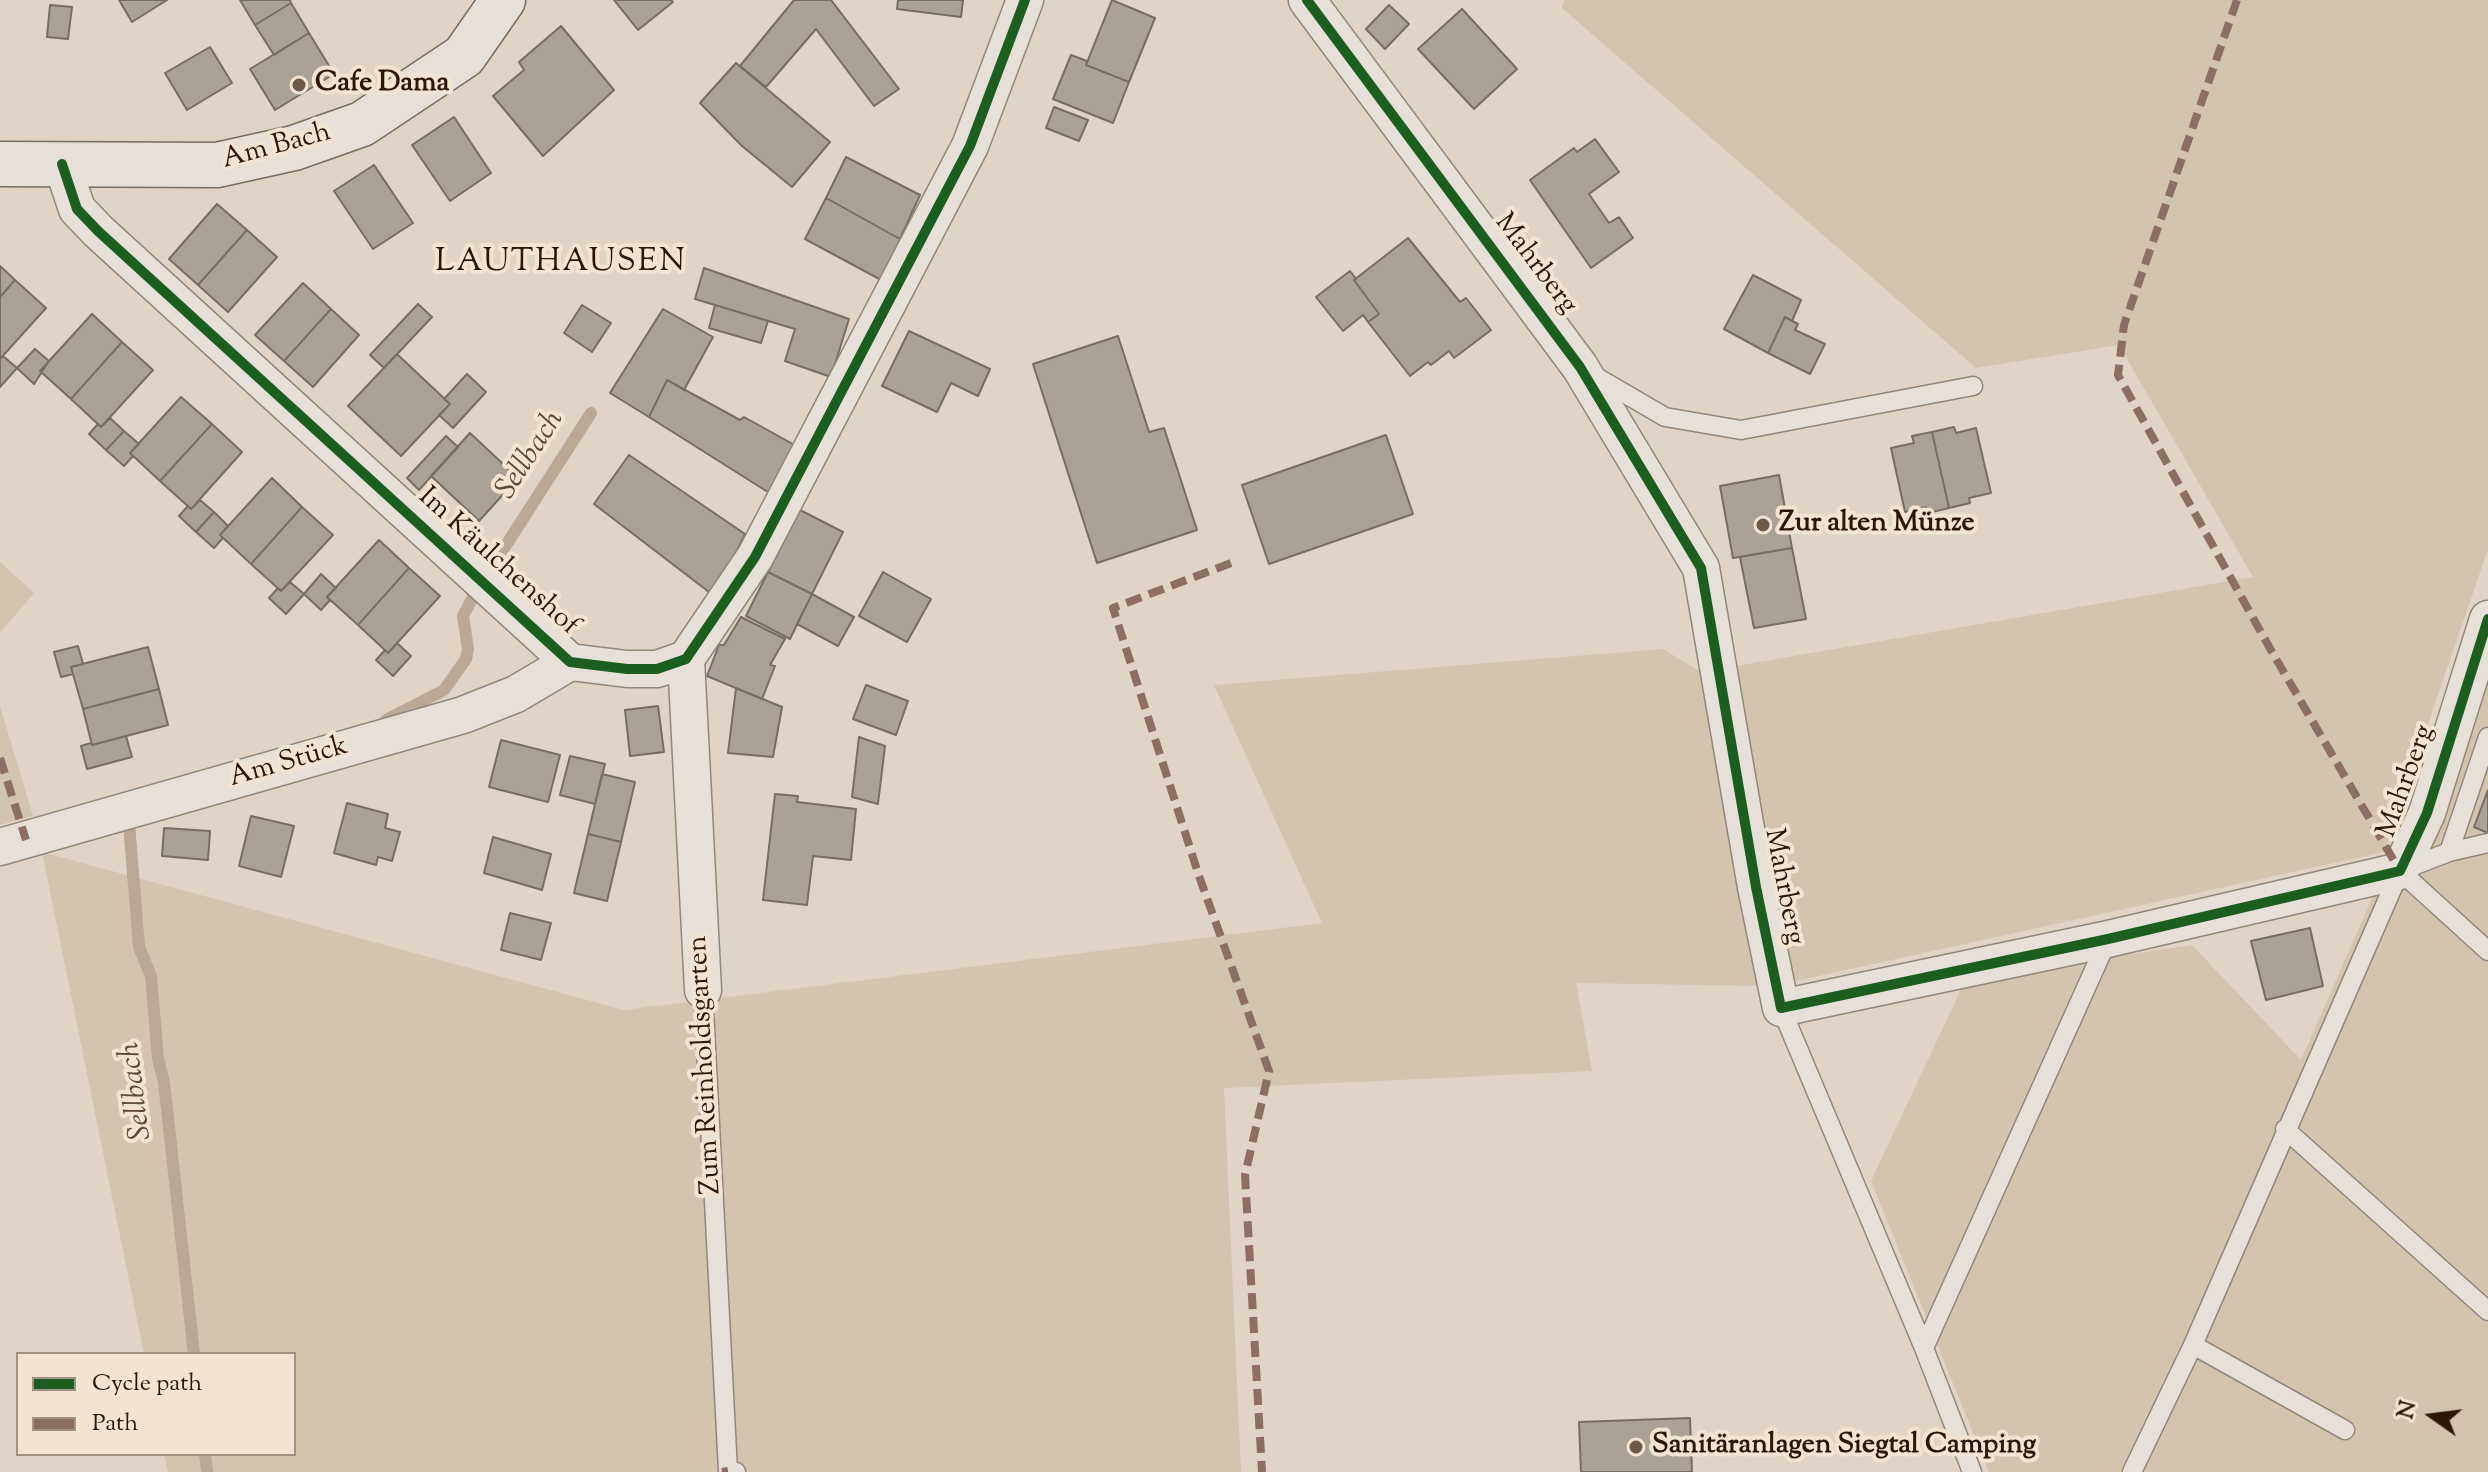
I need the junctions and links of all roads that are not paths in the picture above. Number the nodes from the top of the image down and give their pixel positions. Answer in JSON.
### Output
{"nodes":[{"id":1,"x":503,"y":0,"type":"edge"},
{"id":2,"x":1025,"y":0,"type":"edge"},
{"id":3,"x":1307,"y":0,"type":"edge"},
{"id":4,"x":0,"y":164,"type":"edge"},
{"id":5,"x":62,"y":164,"type":"junction"},
{"id":6,"x":1580,"y":367,"type":"junction"},
{"id":7,"x":1973,"y":386,"type":"dead end"},
{"id":8,"x":2488,"y":619,"type":"edge"},
{"id":9,"x":686,"y":659,"type":"junction"},
{"id":10,"x":570,"y":662,"type":"junction"},
{"id":11,"x":2488,"y":737,"type":"edge"},
{"id":12,"x":2488,"y":843,"type":"edge"},
{"id":13,"x":0,"y":847,"type":"edge"},
{"id":14,"x":2449,"y":852,"type":"junction"},
{"id":15,"x":2400,"y":871,"type":"junction"},
{"id":16,"x":2108,"y":939,"type":"junction"},
{"id":17,"x":2488,"y":951,"type":"edge"},
{"id":18,"x":703,"y":990,"type":"joint"},
{"id":19,"x":1781,"y":1008,"type":"junction"},
{"id":20,"x":2285,"y":1129,"type":"junction"},
{"id":21,"x":2488,"y":1311,"type":"edge"},
{"id":22,"x":2193,"y":1345,"type":"junction"},
{"id":23,"x":1924,"y":1348,"type":"junction"},
{"id":24,"x":2345,"y":1430,"type":"dead end"},
{"id":25,"x":732,"y":1471,"type":"edge"},
{"id":26,"x":1972,"y":1472,"type":"edge"},
{"id":27,"x":2132,"y":1472,"type":"edge"}],
"edges":[{"from":1,"to":5,"type":"street","name":"Am Bach"},
{"from":2,"to":9,"type":"street"},
{"from":3,"to":6,"type":"street","name":"Mahrberg"},
{"from":4,"to":5,"type":"street","name":"Am Bach"},
{"from":5,"to":10,"type":"street","name":"Im Käulchenshof"},
{"from":6,"to":7,"type":"lane","name":"Mahrberg"},
{"from":6,"to":19,"type":"street","name":"Mahrberg"},
{"from":8,"to":15,"type":"street","name":"Mahrberg"},
{"from":9,"to":10,"type":"street","name":"Im Käulchenshof"},
{"from":9,"to":18,"type":"street","name":"Zum Reinholdsgarten"},
{"from":10,"to":13,"type":"street","name":"Am Stück"},
{"from":11,"to":14,"type":"lane"},
{"from":12,"to":14,"type":"lane"},
{"from":14,"to":15,"type":"lane"},
{"from":15,"to":16,"type":"street","name":"Mahrberg"},
{"from":15,"to":17,"type":"lane"},
{"from":15,"to":20,"type":"lane"},
{"from":16,"to":19,"type":"street","name":"Mahrberg"},
{"from":16,"to":23,"type":"lane"},
{"from":18,"to":25,"type":"lane","name":"Zum Reinholdsgarten"},
{"from":19,"to":23,"type":"lane"},
{"from":20,"to":21,"type":"lane"},
{"from":20,"to":22,"type":"lane"},
{"from":22,"to":24,"type":"lane"},
{"from":22,"to":27,"type":"lane"},
{"from":23,"to":26,"type":"lane"}]}
